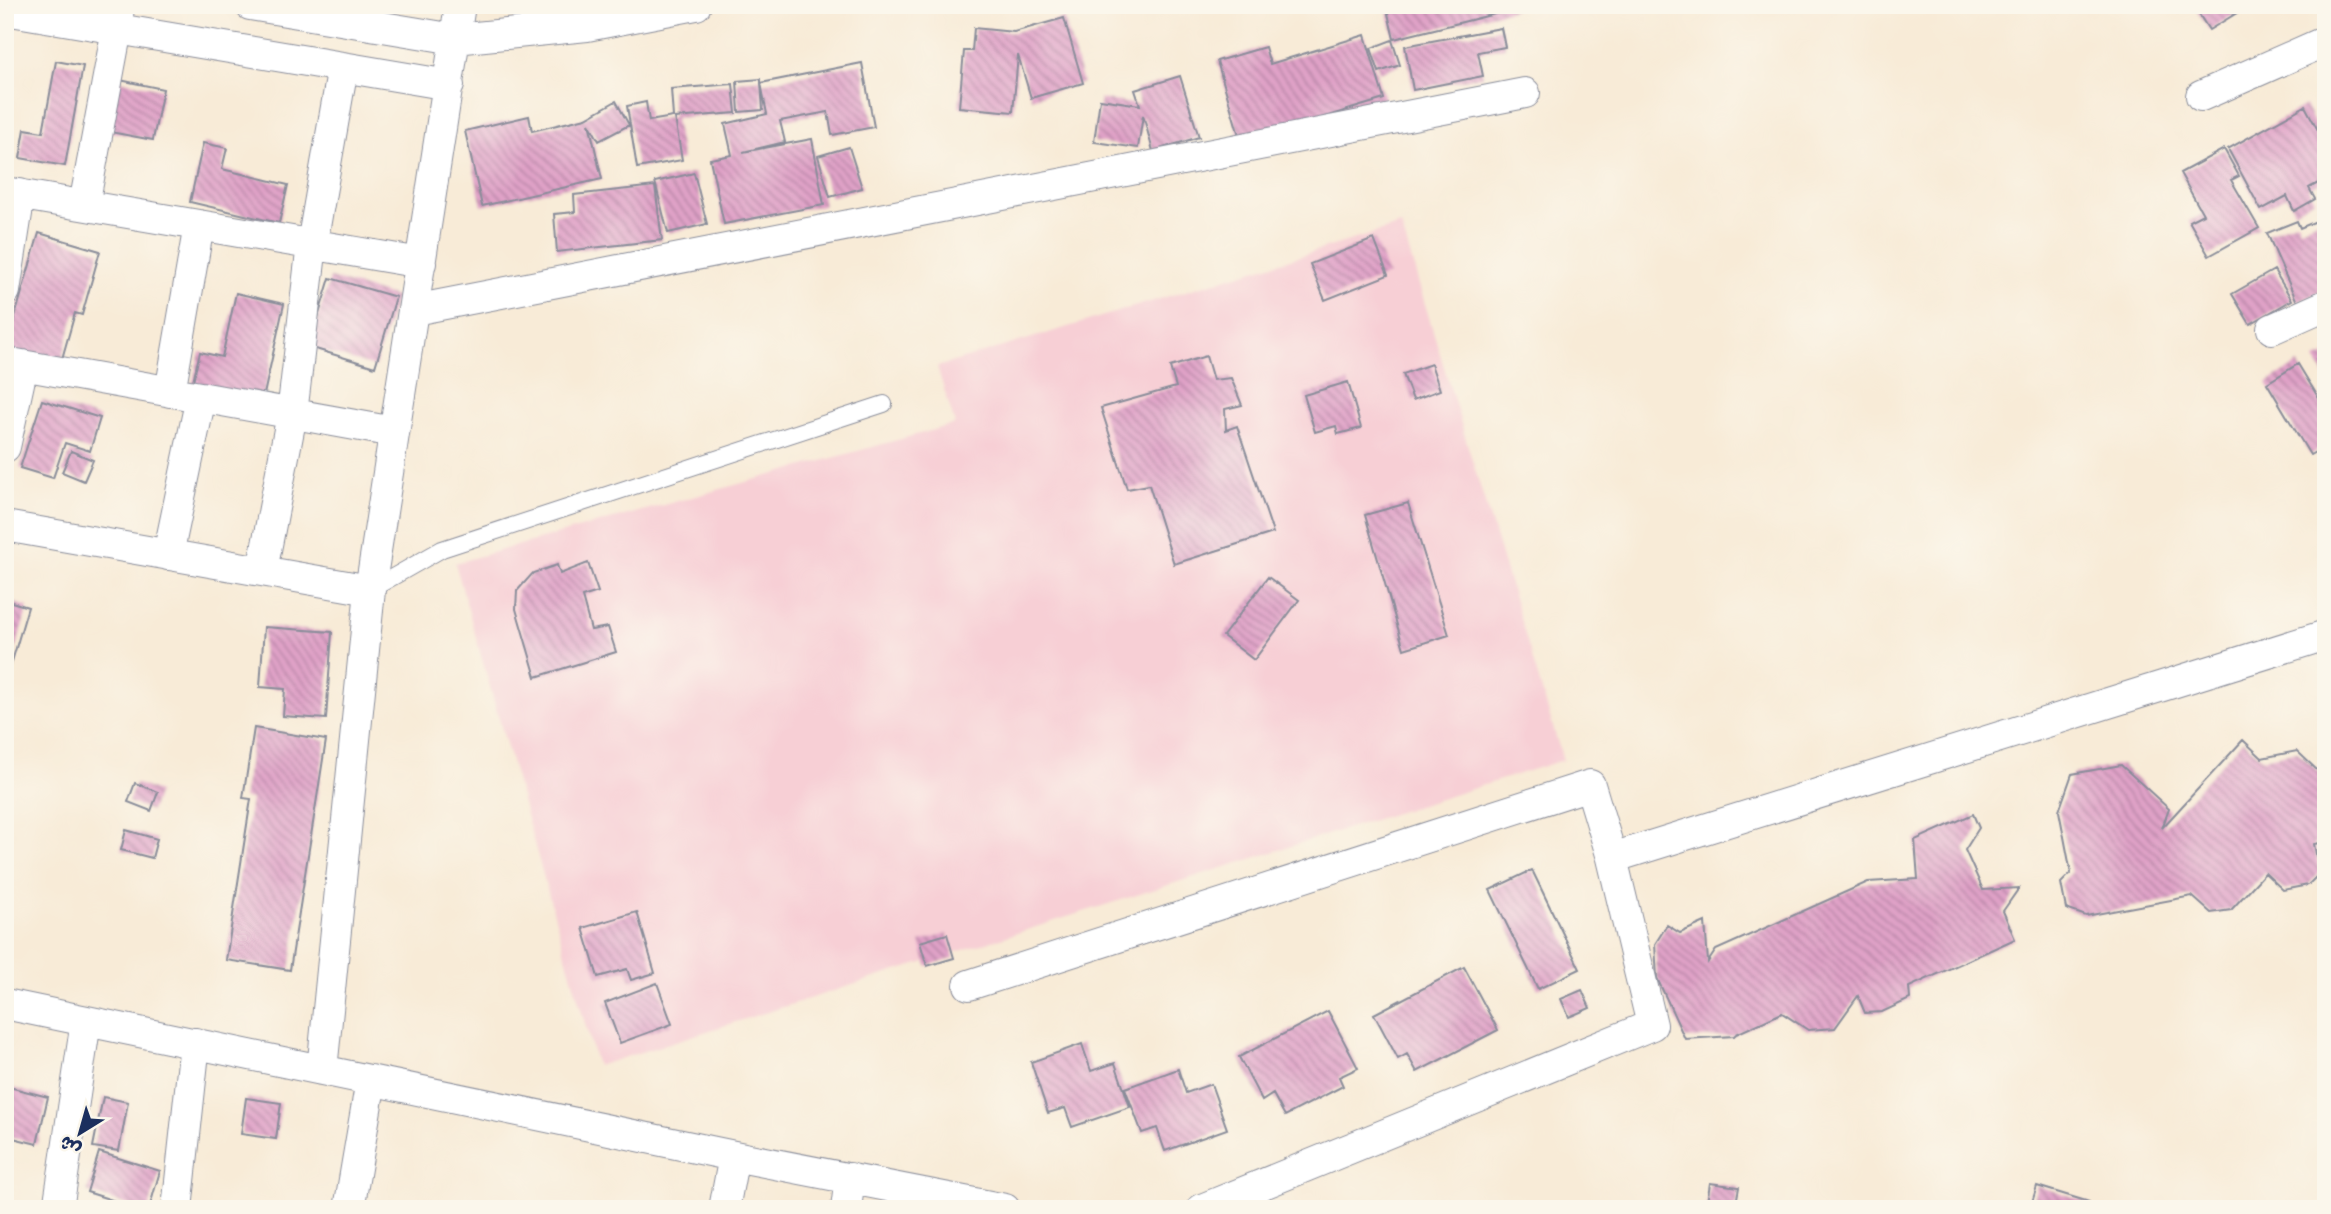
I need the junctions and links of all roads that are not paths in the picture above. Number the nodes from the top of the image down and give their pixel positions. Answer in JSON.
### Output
{"nodes":[{"id":1,"x":250,"y":5,"type":"edge"},
{"id":2,"x":460,"y":5,"type":"edge"},
{"id":3,"x":696,"y":5,"type":"edge"},
{"id":4,"x":5,"y":10,"type":"edge"},
{"id":5,"x":118,"y":17,"type":"edge"},
{"id":6,"x":455,"y":39,"type":"junction"},
{"id":7,"x":2326,"y":41,"type":"edge"},
{"id":8,"x":344,"y":67,"type":"junction"},
{"id":9,"x":449,"y":85,"type":"junction"},
{"id":10,"x":1525,"y":93,"type":"dead end"},
{"id":11,"x":2201,"y":96,"type":"dead end"},
{"id":12,"x":12,"y":193,"type":"edge"},
{"id":13,"x":84,"y":205,"type":"junction"},
{"id":14,"x":199,"y":225,"type":"junction"},
{"id":15,"x":312,"y":244,"type":"junction"},
{"id":16,"x":421,"y":263,"type":"junction"},
{"id":17,"x":5,"y":291,"type":"edge"},
{"id":18,"x":2326,"y":305,"type":"edge"},
{"id":19,"x":414,"y":310,"type":"junction"},
{"id":20,"x":2272,"y":329,"type":"dead end"},
{"id":21,"x":14,"y":364,"type":"edge"},
{"id":22,"x":170,"y":392,"type":"junction"},
{"id":23,"x":201,"y":397,"type":"junction"},
{"id":24,"x":884,"y":404,"type":"dead end"},
{"id":25,"x":292,"y":414,"type":"junction"},
{"id":26,"x":394,"y":432,"type":"junction"},
{"id":27,"x":5,"y":447,"type":"edge"},
{"id":28,"x":5,"y":526,"type":"edge"},
{"id":29,"x":168,"y":555,"type":"junction"},
{"id":30,"x":262,"y":571,"type":"junction"},
{"id":31,"x":370,"y":590,"type":"junction"},
{"id":32,"x":2326,"y":635,"type":"edge"},
{"id":33,"x":1612,"y":858,"type":"junction"},
{"id":34,"x":969,"y":985,"type":"dead end"},
{"id":35,"x":5,"y":1004,"type":"edge"},
{"id":36,"x":86,"y":1021,"type":"junction"},
{"id":37,"x":195,"y":1043,"type":"junction"},
{"id":38,"x":322,"y":1070,"type":"junction"},
{"id":39,"x":371,"y":1080,"type":"junction"},
{"id":40,"x":734,"y":1156,"type":"junction"},
{"id":41,"x":850,"y":1178,"type":"junction"},
{"id":42,"x":970,"y":1205,"type":"edge"},
{"id":43,"x":58,"y":1209,"type":"edge"},
{"id":44,"x":177,"y":1209,"type":"edge"},
{"id":45,"x":349,"y":1209,"type":"edge"},
{"id":46,"x":724,"y":1209,"type":"edge"},
{"id":47,"x":846,"y":1209,"type":"edge"},
{"id":48,"x":1005,"y":1209,"type":"edge"},
{"id":49,"x":1202,"y":1209,"type":"edge"}],
"edges":[{"from":1,"to":6,"type":"street"},
{"from":2,"to":6,"type":"street"},
{"from":3,"to":6,"type":"street"},
{"from":4,"to":5,"type":"street"},
{"from":5,"to":8,"type":"street"},
{"from":5,"to":13,"type":"street"},
{"from":6,"to":9,"type":"street"},
{"from":7,"to":11,"type":"street"},
{"from":8,"to":9,"type":"street"},
{"from":8,"to":15,"type":"street"},
{"from":9,"to":16,"type":"street"},
{"from":10,"to":19,"type":"street"},
{"from":12,"to":13,"type":"street"},
{"from":12,"to":17,"type":"street"},
{"from":13,"to":14,"type":"street"},
{"from":14,"to":15,"type":"street"},
{"from":14,"to":22,"type":"street"},
{"from":15,"to":16,"type":"street"},
{"from":15,"to":25,"type":"street"},
{"from":16,"to":19,"type":"street"},
{"from":18,"to":20,"type":"street"},
{"from":19,"to":26,"type":"street"},
{"from":21,"to":22,"type":"street"},
{"from":21,"to":27,"type":"street"},
{"from":22,"to":23,"type":"street"},
{"from":23,"to":25,"type":"street"},
{"from":23,"to":29,"type":"street"},
{"from":24,"to":31,"type":"lane"},
{"from":25,"to":26,"type":"street"},
{"from":25,"to":30,"type":"street"},
{"from":26,"to":31,"type":"street"},
{"from":28,"to":29,"type":"street"},
{"from":29,"to":30,"type":"street"},
{"from":30,"to":31,"type":"street"},
{"from":31,"to":38,"type":"street"},
{"from":32,"to":33,"type":"street"},
{"from":33,"to":34,"type":"street"},
{"from":33,"to":49,"type":"street"},
{"from":35,"to":36,"type":"street"},
{"from":36,"to":37,"type":"street"},
{"from":36,"to":43,"type":"street"},
{"from":37,"to":38,"type":"street"},
{"from":37,"to":44,"type":"street"},
{"from":38,"to":39,"type":"street"},
{"from":39,"to":40,"type":"street"},
{"from":39,"to":45,"type":"street"},
{"from":40,"to":41,"type":"street"},
{"from":40,"to":46,"type":"street"},
{"from":41,"to":42,"type":"street"},
{"from":41,"to":47,"type":"street"},
{"from":42,"to":48,"type":"street"}]}
